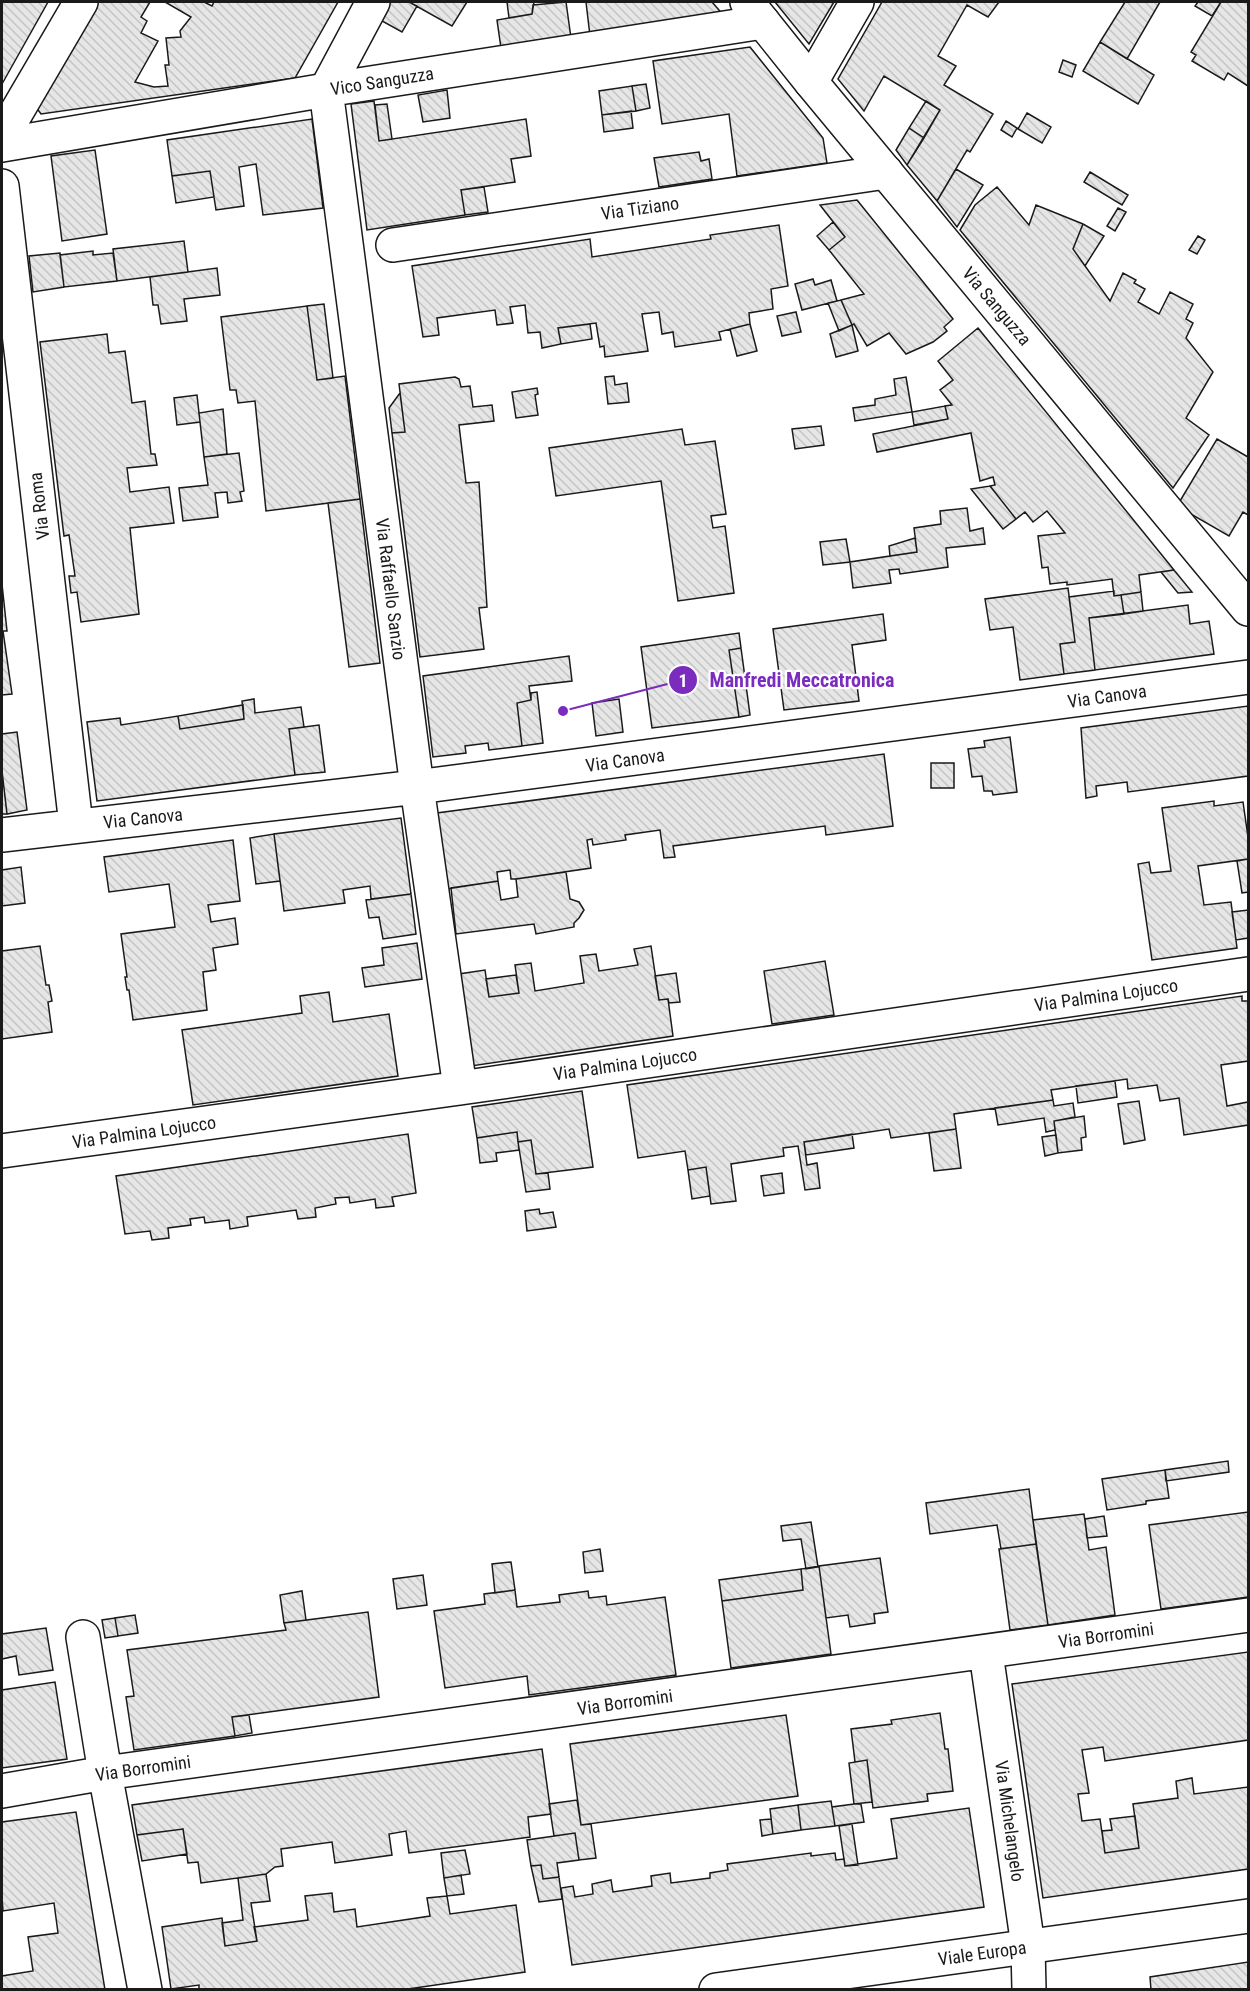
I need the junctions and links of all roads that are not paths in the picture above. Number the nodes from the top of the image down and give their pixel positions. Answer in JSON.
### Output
{"nodes":[{"id":1,"x":81,"y":2,"type":"edge"},
{"id":2,"x":373,"y":2,"type":"edge"},
{"id":3,"x":857,"y":2,"type":"edge"},
{"id":4,"x":755,"y":12,"type":"edge"},
{"id":5,"x":811,"y":82,"type":"junction"},
{"id":6,"x":326,"y":90,"type":"junction"},
{"id":7,"x":2,"y":137,"type":"edge"},
{"id":8,"x":2,"y":145,"type":"edge"},
{"id":9,"x":886,"y":172,"type":"junction"},
{"id":10,"x":2,"y":186,"type":"edge"},
{"id":11,"x":393,"y":245,"type":"dead end"},
{"id":12,"x":1248,"y":609,"type":"edge"},
{"id":13,"x":1248,"y":677,"type":"edge"},
{"id":14,"x":417,"y":787,"type":"junction"},
{"id":15,"x":76,"y":825,"type":"junction"},
{"id":16,"x":2,"y":835,"type":"edge"},
{"id":17,"x":1248,"y":974,"type":"edge"},
{"id":18,"x":460,"y":1088,"type":"junction"},
{"id":19,"x":2,"y":1151,"type":"edge"},
{"id":20,"x":1248,"y":1615,"type":"edge"},
{"id":21,"x":83,"y":1637,"type":"dead end"},
{"id":22,"x":986,"y":1653,"type":"junction"},
{"id":23,"x":105,"y":1773,"type":"junction"},
{"id":24,"x":2,"y":1791,"type":"edge"},
{"id":25,"x":1248,"y":1916,"type":"edge"},
{"id":26,"x":1028,"y":1946,"type":"junction"},
{"id":27,"x":145,"y":1989,"type":"edge"},
{"id":28,"x":716,"y":1989,"type":"edge"},
{"id":29,"x":1029,"y":1989,"type":"edge"}],
"edges":[{"from":1,"to":7,"type":"street"},
{"from":2,"to":6,"type":"street"},
{"from":3,"to":5,"type":"street"},
{"from":4,"to":5,"type":"street","name":"Via Sanguzza"},
{"from":4,"to":6,"type":"street","name":"Vico Sanguzza"},
{"from":5,"to":9,"type":"street","name":"Via Sanguzza"},
{"from":6,"to":8,"type":"street","name":"Vico Sanguzza"},
{"from":6,"to":14,"type":"street","name":"Via Raffaello Sanzio"},
{"from":9,"to":11,"type":"street","name":"Via Tiziano"},
{"from":9,"to":12,"type":"street","name":"Via Sanguzza"},
{"from":10,"to":15,"type":"street","name":"Via Roma"},
{"from":13,"to":14,"type":"street","name":"Via Canova"},
{"from":14,"to":15,"type":"street","name":"Via Canova"},
{"from":14,"to":18,"type":"street","name":"Via Raffaello Sanzio"},
{"from":15,"to":16,"type":"street","name":"Via Canova"},
{"from":17,"to":18,"type":"street","name":"Via Palmina Lojucco"},
{"from":18,"to":19,"type":"street","name":"Via Palmina Lojucco"},
{"from":20,"to":22,"type":"street","name":"Via Borromini"},
{"from":21,"to":23,"type":"street"},
{"from":22,"to":23,"type":"street","name":"Via Borromini"},
{"from":22,"to":26,"type":"street","name":"Via Michelangelo"},
{"from":23,"to":24,"type":"street","name":"Via Borromini"},
{"from":23,"to":27,"type":"street"},
{"from":25,"to":26,"type":"street","name":"Viale Europa"},
{"from":26,"to":28,"type":"street","name":"Viale Europa"},
{"from":26,"to":29,"type":"street","name":"Via Michelangelo"}]}
